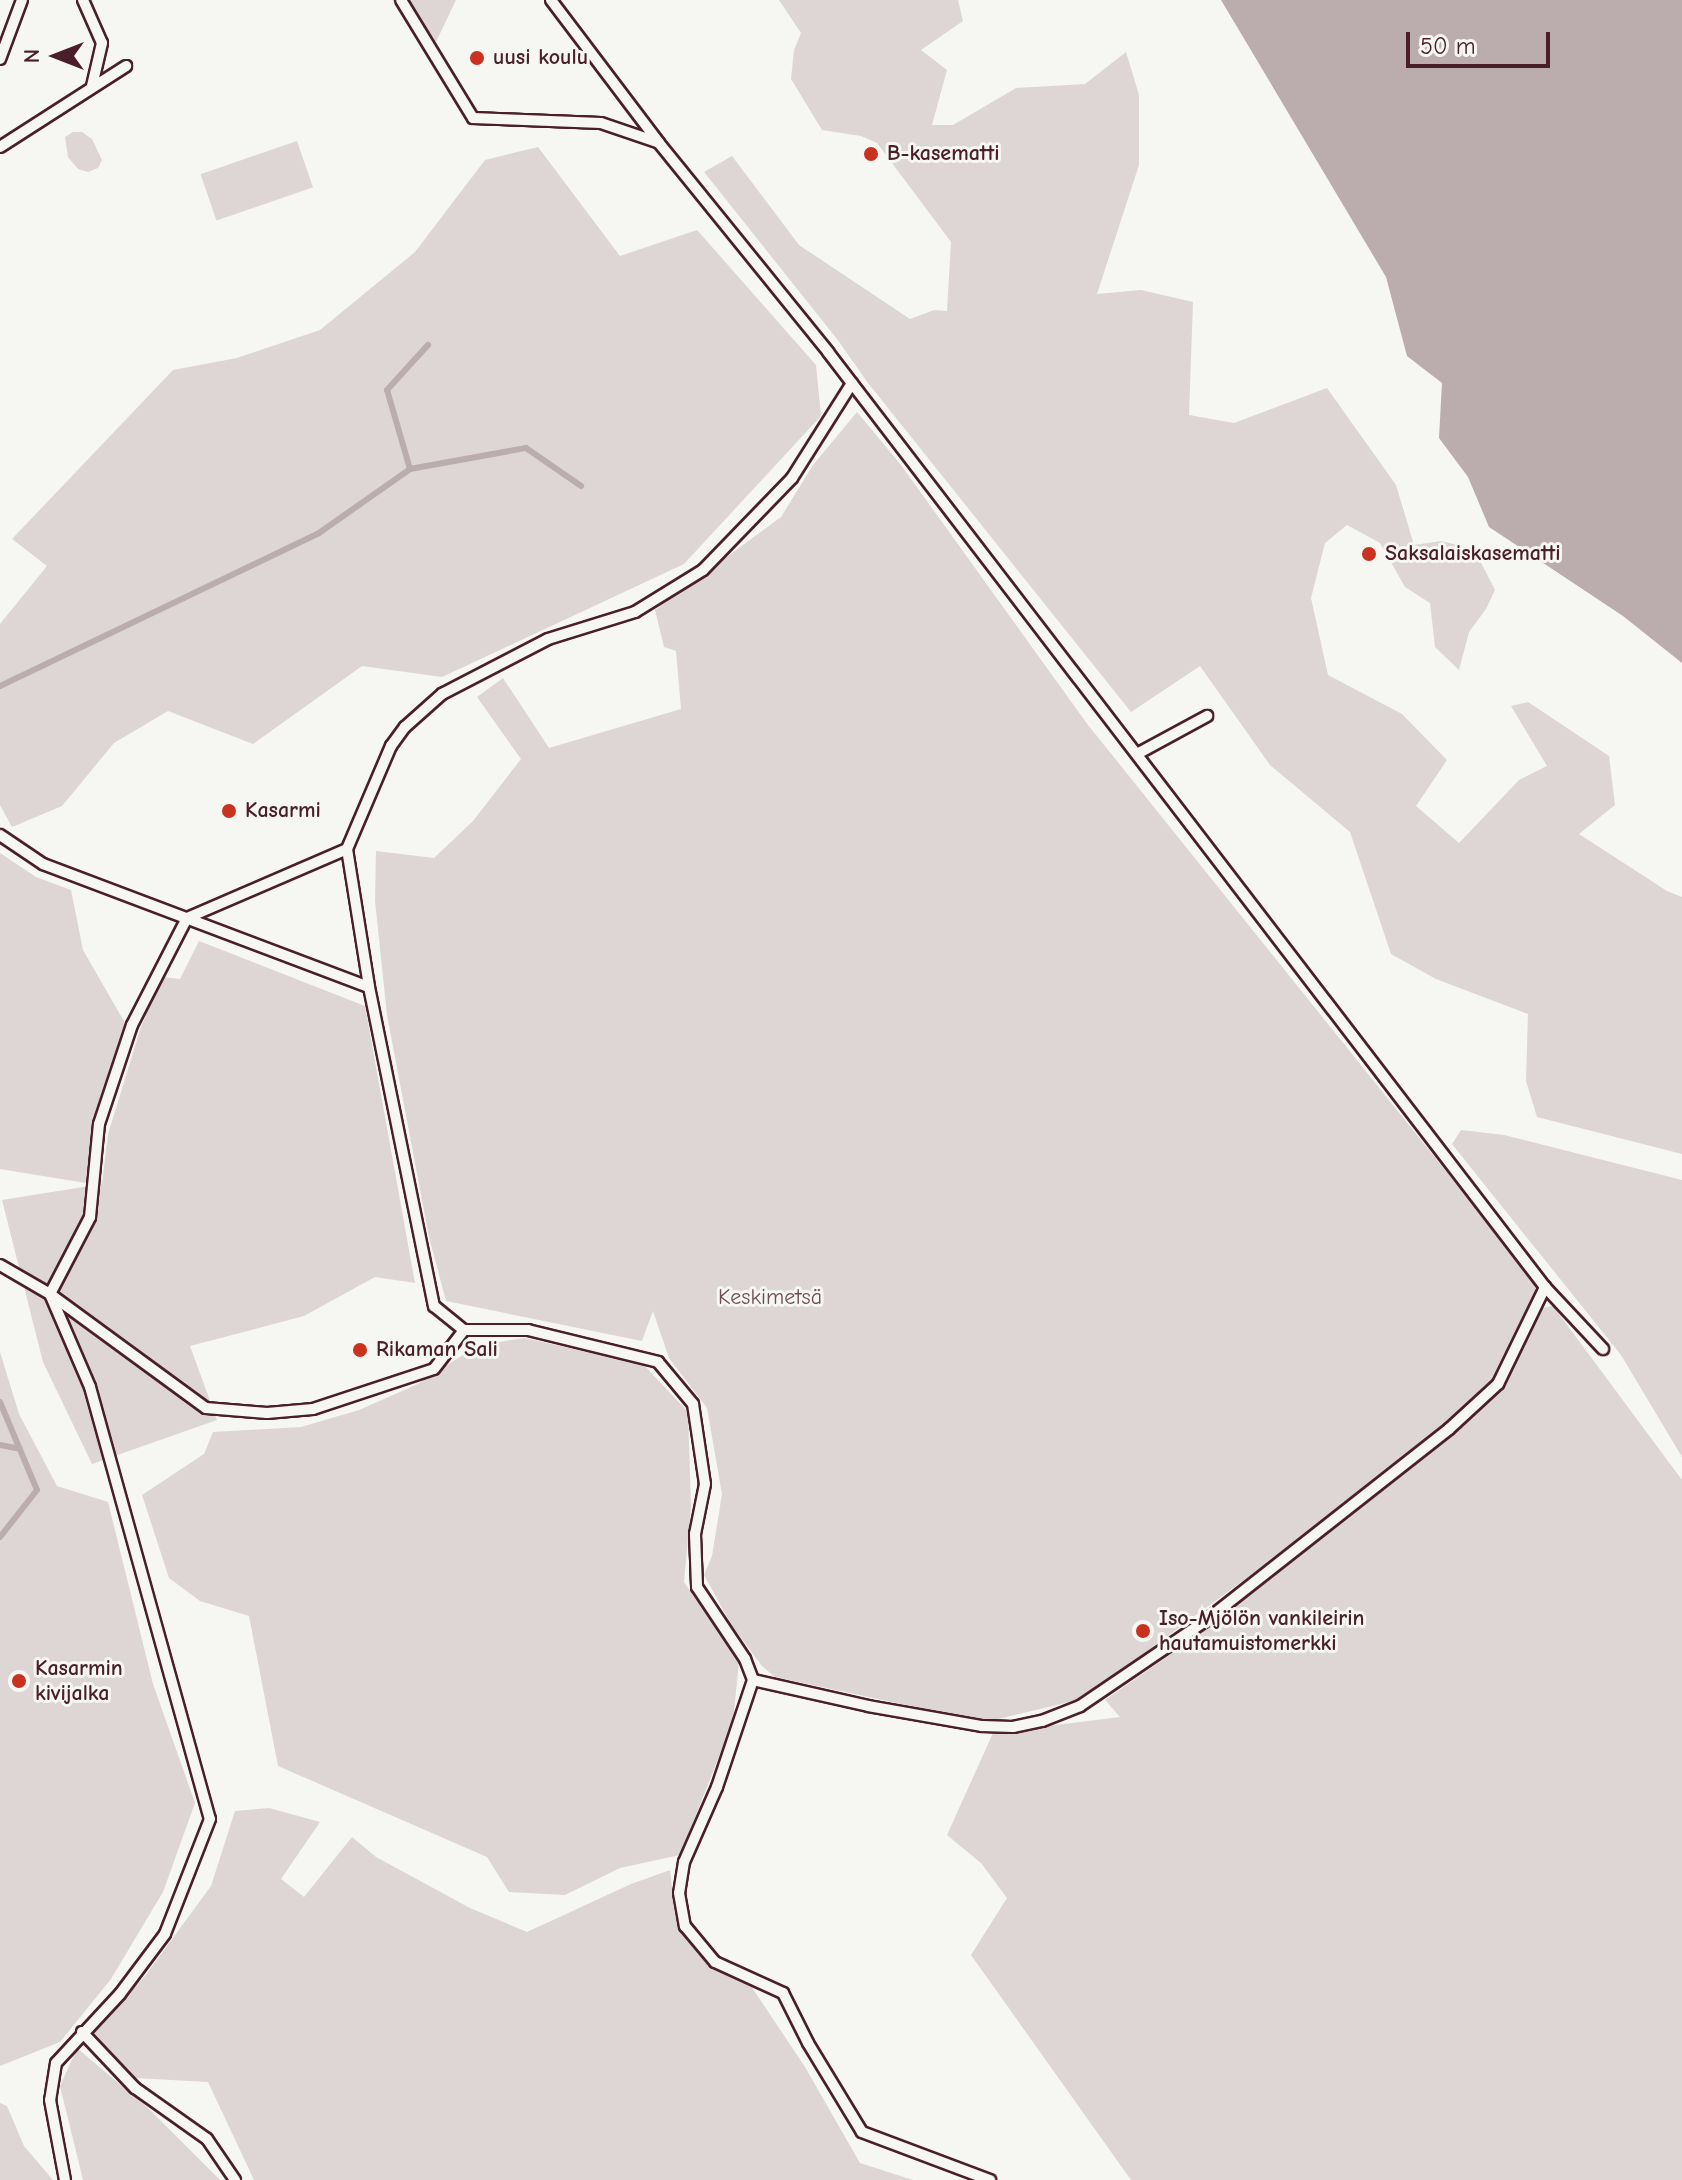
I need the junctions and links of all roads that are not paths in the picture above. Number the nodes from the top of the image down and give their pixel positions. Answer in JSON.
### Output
{"nodes":[{"id":1,"x":22,"y":0,"type":"edge"},
{"id":2,"x":83,"y":0,"type":"edge"},
{"id":3,"x":401,"y":0,"type":"edge"},
{"id":4,"x":551,"y":0,"type":"edge"},
{"id":5,"x":0,"y":59,"type":"edge"},
{"id":6,"x":126,"y":66,"type":"dead end"},
{"id":7,"x":92,"y":86,"type":"junction"},
{"id":8,"x":659,"y":143,"type":"junction"},
{"id":9,"x":0,"y":147,"type":"edge"},
{"id":10,"x":852,"y":383,"type":"junction"},
{"id":11,"x":1207,"y":716,"type":"dead end"},
{"id":12,"x":1137,"y":754,"type":"junction"},
{"id":13,"x":0,"y":835,"type":"edge"},
{"id":14,"x":347,"y":849,"type":"junction"},
{"id":15,"x":187,"y":918,"type":"junction"},
{"id":16,"x":369,"y":987,"type":"junction"},
{"id":17,"x":0,"y":1265,"type":"edge"},
{"id":18,"x":1545,"y":1287,"type":"junction"},
{"id":19,"x":50,"y":1294,"type":"junction"},
{"id":20,"x":464,"y":1330,"type":"junction"},
{"id":21,"x":1603,"y":1349,"type":"dead end"},
{"id":22,"x":753,"y":1680,"type":"junction"},
{"id":23,"x":82,"y":2032,"type":"junction"},
{"id":24,"x":65,"y":2180,"type":"edge"},
{"id":25,"x":235,"y":2180,"type":"edge"},
{"id":26,"x":990,"y":2180,"type":"edge"}],
"edges":[{"from":1,"to":5,"type":"lane"},
{"from":2,"to":7,"type":"lane"},
{"from":3,"to":8,"type":"lane"},
{"from":4,"to":8,"type":"lane"},
{"from":6,"to":7,"type":"lane"},
{"from":7,"to":9,"type":"lane"},
{"from":8,"to":10,"type":"lane"},
{"from":10,"to":12,"type":"lane"},
{"from":10,"to":14,"type":"lane"},
{"from":11,"to":12,"type":"lane"},
{"from":12,"to":18,"type":"lane"},
{"from":13,"to":15,"type":"lane"},
{"from":14,"to":15,"type":"lane"},
{"from":14,"to":16,"type":"lane"},
{"from":15,"to":16,"type":"lane"},
{"from":15,"to":19,"type":"lane"},
{"from":16,"to":20,"type":"lane"},
{"from":17,"to":19,"type":"lane"},
{"from":18,"to":21,"type":"lane"},
{"from":18,"to":22,"type":"lane"},
{"from":19,"to":20,"type":"lane"},
{"from":19,"to":23,"type":"lane"},
{"from":20,"to":22,"type":"lane"},
{"from":22,"to":26,"type":"lane"},
{"from":23,"to":24,"type":"lane"},
{"from":23,"to":25,"type":"lane"}]}
